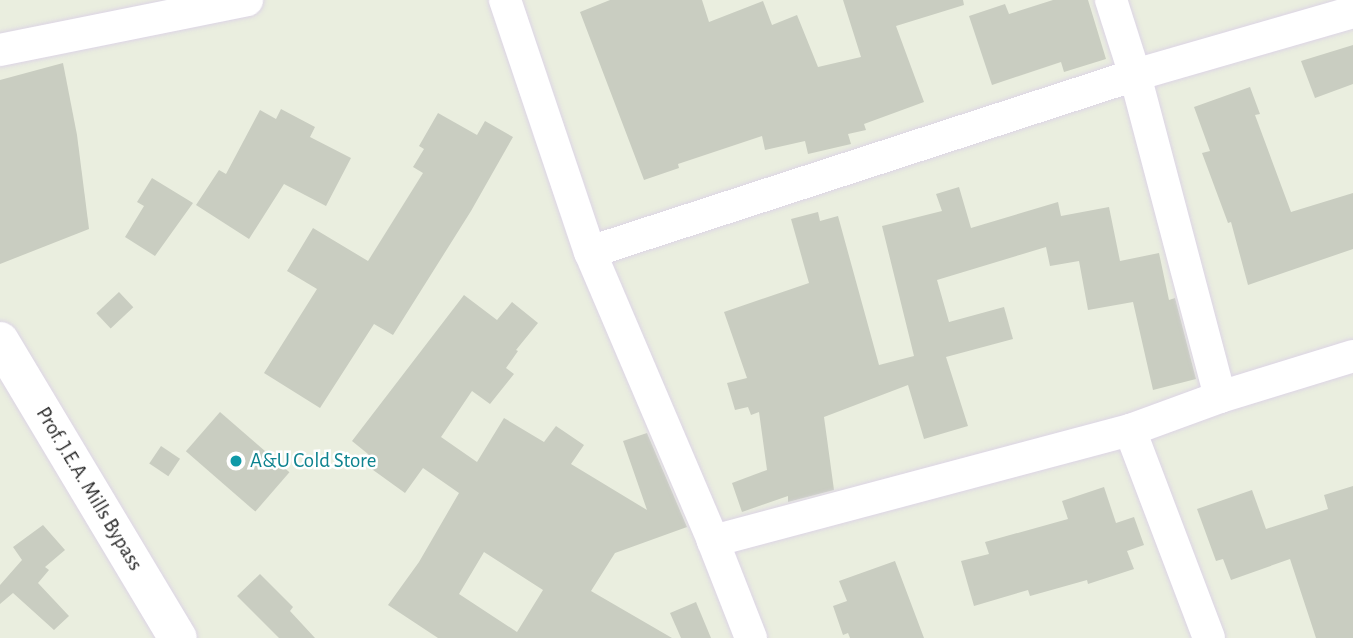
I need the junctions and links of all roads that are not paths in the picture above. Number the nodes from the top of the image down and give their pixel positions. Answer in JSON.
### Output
{"nodes":[{"id":1,"x":247,"y":0,"type":"edge"},
{"id":2,"x":505,"y":0,"type":"edge"},
{"id":3,"x":1111,"y":0,"type":"edge"},
{"id":4,"x":1353,"y":12,"type":"edge"},
{"id":5,"x":0,"y":50,"type":"edge"},
{"id":6,"x":1135,"y":75,"type":"junction"},
{"id":7,"x":590,"y":252,"type":"junction"},
{"id":8,"x":0,"y":341,"type":"edge"},
{"id":9,"x":1353,"y":356,"type":"edge"},
{"id":10,"x":1220,"y":397,"type":"junction"},
{"id":11,"x":1130,"y":430,"type":"junction"},
{"id":12,"x":713,"y":541,"type":"junction"},
{"id":13,"x":178,"y":638,"type":"edge"},
{"id":14,"x":751,"y":638,"type":"edge"},
{"id":15,"x":1209,"y":638,"type":"edge"}],
"edges":[{"from":1,"to":5,"type":"street"},
{"from":2,"to":7,"type":"street"},
{"from":3,"to":6,"type":"street"},
{"from":4,"to":6,"type":"street"},
{"from":6,"to":7,"type":"street"},
{"from":6,"to":10,"type":"street"},
{"from":7,"to":12,"type":"street"},
{"from":8,"to":13,"type":"street","name":"Prof. J.E.A. Mills Bypass"},
{"from":9,"to":10,"type":"street"},
{"from":10,"to":11,"type":"street"},
{"from":11,"to":12,"type":"street"},
{"from":11,"to":15,"type":"street"},
{"from":12,"to":14,"type":"street"}]}
